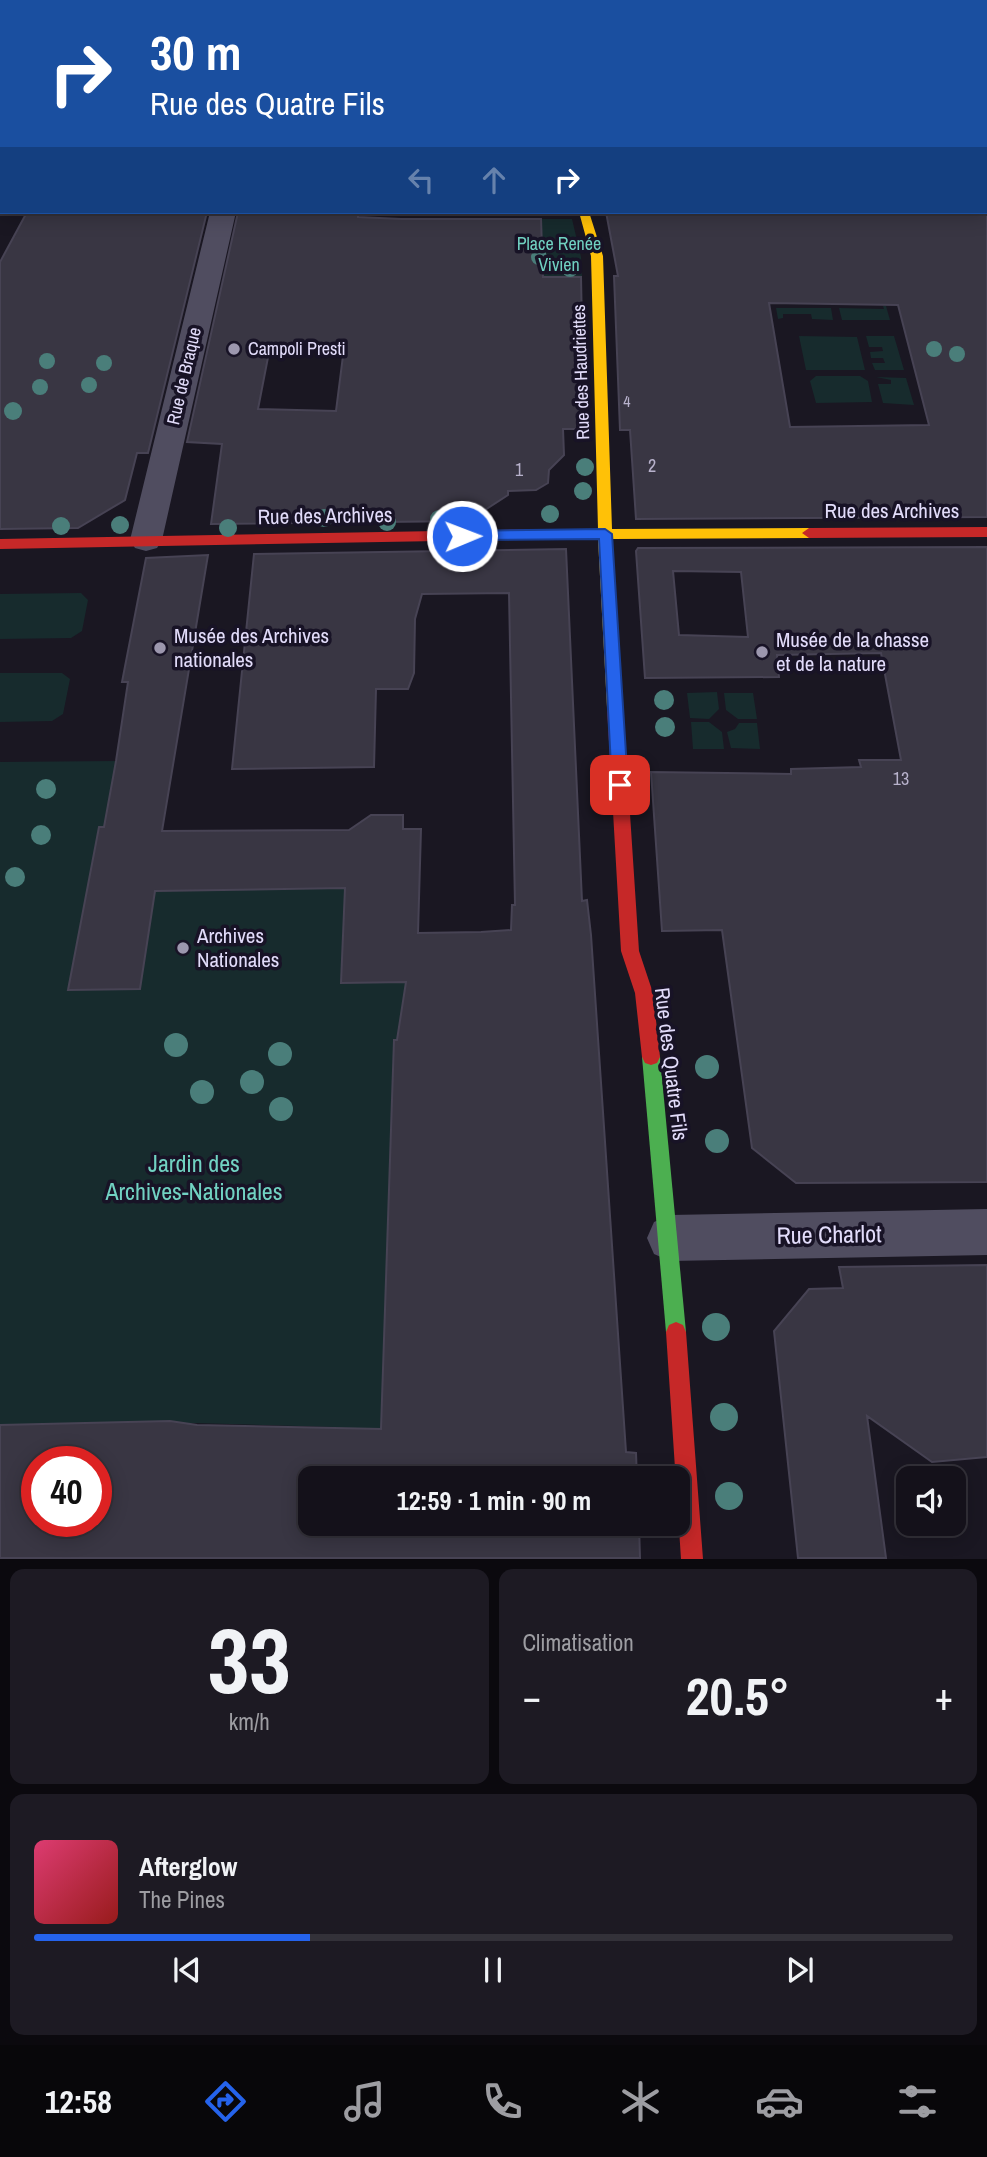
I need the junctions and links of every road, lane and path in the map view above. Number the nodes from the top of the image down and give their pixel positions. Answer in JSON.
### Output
{"nodes":[{"id":1,"x":223,"y":214,"type":"edge"},
{"id":2,"x":585,"y":214,"type":"edge"},
{"id":3,"x":987,"y":532,"type":"edge"},
{"id":4,"x":605,"y":534,"type":"junction"},
{"id":5,"x":146,"y":540,"type":"junction"},
{"id":6,"x":0,"y":544,"type":"edge"},
{"id":7,"x":987,"y":1232,"type":"edge"},
{"id":8,"x":670,"y":1238,"type":"junction"},
{"id":9,"x":692,"y":1559,"type":"edge"}],
"edges":[{"from":1,"to":5,"type":"street","name":"Rue de Braque"},
{"from":2,"to":4,"type":"street","name":"Rue des Haudriettes"},
{"from":3,"to":4,"type":"street","name":"Rue des Archives"},
{"from":4,"to":5,"type":"street","name":"Rue des Archives"},
{"from":4,"to":8,"type":"street","name":"Rue des Quatre Fils"},
{"from":5,"to":6,"type":"street","name":"Rue des Archives"},
{"from":7,"to":8,"type":"street","name":"Rue Charlot"},
{"from":8,"to":9,"type":"street","name":"Rue des Quatre Fils"}]}
